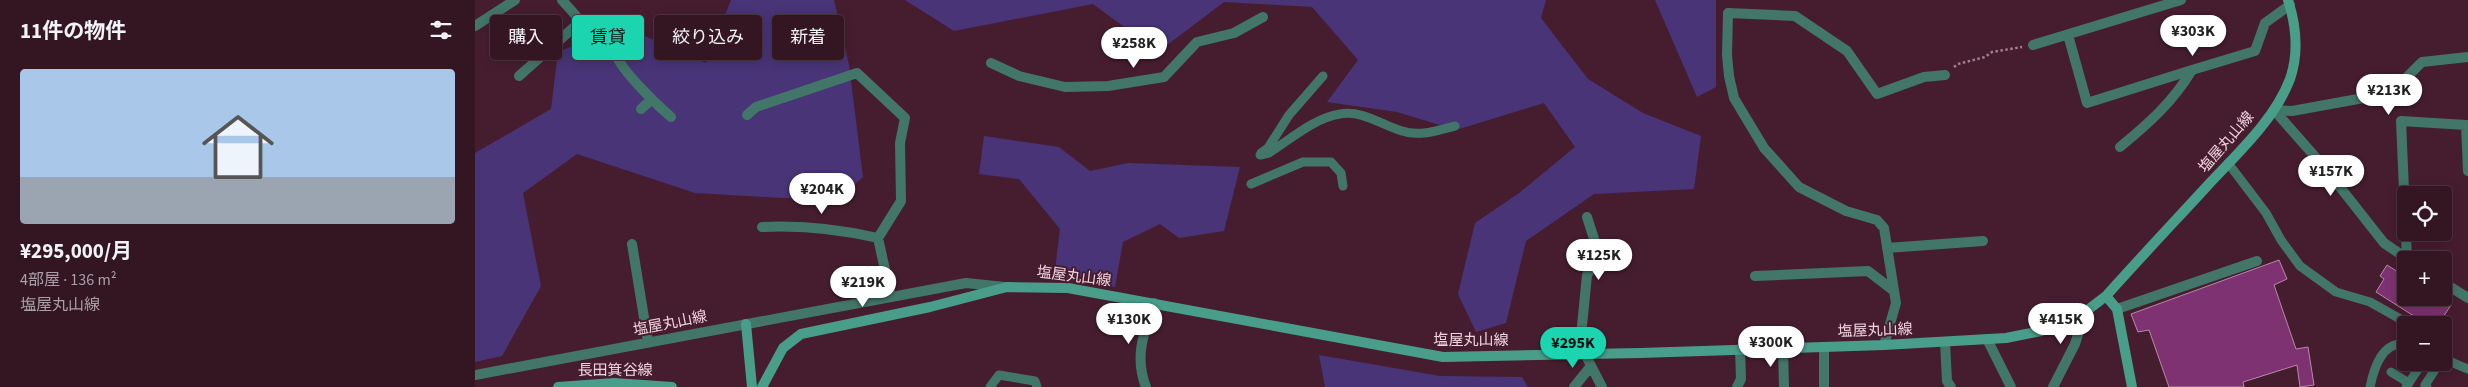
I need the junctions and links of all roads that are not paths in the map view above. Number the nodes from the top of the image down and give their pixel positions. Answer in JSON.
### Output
{"nodes":[{"id":1,"x":515,"y":0,"type":"edge"},
{"id":2,"x":562,"y":0,"type":"edge"},
{"id":3,"x":2181,"y":0,"type":"edge"},
{"id":4,"x":2289,"y":3,"type":"edge"},
{"id":5,"x":576,"y":15,"type":"edge"},
{"id":6,"x":1263,"y":16,"type":"dead end"},
{"id":7,"x":475,"y":26,"type":"edge"},
{"id":8,"x":572,"y":29,"type":"edge"},
{"id":9,"x":2068,"y":35,"type":"junction"},
{"id":10,"x":2033,"y":45,"type":"road end"},
{"id":11,"x":2468,"y":58,"type":"edge"},
{"id":12,"x":618,"y":60,"type":"edge"},
{"id":13,"x":991,"y":63,"type":"dead end"},
{"id":14,"x":2192,"y":70,"type":"junction"},
{"id":15,"x":1945,"y":74,"type":"road end"},
{"id":16,"x":519,"y":76,"type":"dead end"},
{"id":17,"x":1323,"y":76,"type":"dead end"},
{"id":18,"x":651,"y":100,"type":"junction"},
{"id":19,"x":641,"y":109,"type":"dead end"},
{"id":20,"x":2274,"y":110,"type":"junction"},
{"id":21,"x":747,"y":115,"type":"dead end"},
{"id":22,"x":671,"y":116,"type":"dead end"},
{"id":23,"x":1455,"y":126,"type":"dead end"},
{"id":24,"x":2120,"y":147,"type":"dead end"},
{"id":25,"x":2229,"y":163,"type":"junction"},
{"id":26,"x":2468,"y":171,"type":"edge"},
{"id":27,"x":1251,"y":184,"type":"dead end"},
{"id":28,"x":1343,"y":186,"type":"dead end"},
{"id":29,"x":1587,"y":217,"type":"dead end"},
{"id":30,"x":763,"y":227,"type":"dead end"},
{"id":31,"x":878,"y":238,"type":"junction"},
{"id":32,"x":1983,"y":242,"type":"dead end"},
{"id":33,"x":632,"y":244,"type":"dead end"},
{"id":34,"x":1887,"y":248,"type":"junction"},
{"id":35,"x":2408,"y":251,"type":"edge"},
{"id":36,"x":2397,"y":252,"type":"edge"},
{"id":37,"x":2257,"y":261,"type":"dead end"},
{"id":38,"x":1755,"y":276,"type":"dead end"},
{"id":39,"x":1007,"y":287,"type":"junction"},
{"id":40,"x":2452,"y":287,"type":"edge"},
{"id":41,"x":1894,"y":291,"type":"junction"},
{"id":42,"x":2105,"y":296,"type":"junction"},
{"id":43,"x":891,"y":297,"type":"junction"},
{"id":44,"x":2468,"y":298,"type":"edge"},
{"id":45,"x":1154,"y":303,"type":"junction"},
{"id":46,"x":2117,"y":309,"type":"junction"},
{"id":47,"x":2085,"y":312,"type":"junction"},
{"id":48,"x":2397,"y":317,"type":"edge"},
{"id":49,"x":746,"y":324,"type":"junction"},
{"id":50,"x":1987,"y":339,"type":"junction"},
{"id":51,"x":648,"y":342,"type":"junction"},
{"id":52,"x":1945,"y":342,"type":"junction"},
{"id":53,"x":1884,"y":345,"type":"junction"},
{"id":54,"x":2397,"y":345,"type":"edge"},
{"id":55,"x":1824,"y":347,"type":"junction"},
{"id":56,"x":1783,"y":348,"type":"junction"},
{"id":57,"x":1740,"y":349,"type":"junction"},
{"id":58,"x":1585,"y":354,"type":"junction"},
{"id":59,"x":2452,"y":363,"type":"edge"},
{"id":60,"x":1591,"y":366,"type":"junction"},
{"id":61,"x":2468,"y":370,"type":"edge"},
{"id":62,"x":2417,"y":371,"type":"edge"},
{"id":63,"x":2434,"y":371,"type":"edge"},
{"id":64,"x":2391,"y":372,"type":"dead end"},
{"id":65,"x":475,"y":375,"type":"edge"},
{"id":66,"x":2407,"y":385,"type":"edge"},
{"id":67,"x":558,"y":387,"type":"edge"},
{"id":68,"x":672,"y":387,"type":"edge"},
{"id":69,"x":751,"y":387,"type":"edge"},
{"id":70,"x":762,"y":387,"type":"edge"},
{"id":71,"x":990,"y":387,"type":"edge"},
{"id":72,"x":1037,"y":387,"type":"edge"},
{"id":73,"x":1146,"y":387,"type":"edge"},
{"id":74,"x":1575,"y":387,"type":"edge"},
{"id":75,"x":1602,"y":387,"type":"edge"},
{"id":76,"x":1737,"y":387,"type":"edge"},
{"id":77,"x":1784,"y":387,"type":"edge"},
{"id":78,"x":1824,"y":387,"type":"edge"},
{"id":79,"x":1951,"y":387,"type":"edge"},
{"id":80,"x":2011,"y":387,"type":"edge"},
{"id":81,"x":2053,"y":387,"type":"edge"},
{"id":82,"x":2132,"y":387,"type":"edge"},
{"id":83,"x":2370,"y":387,"type":"edge"},
{"id":84,"x":2427,"y":387,"type":"edge"}],
"edges":[{"from":1,"to":7,"type":"street"},
{"from":2,"to":5,"type":"street"},
{"from":3,"to":9,"type":"street"},
{"from":4,"to":14,"type":"street"},
{"from":4,"to":20,"type":"street","name":"塩屋丸山線"},
{"from":6,"to":13,"type":"street"},
{"from":8,"to":16,"type":"street"},
{"from":9,"to":10,"type":"street"},
{"from":9,"to":14,"type":"street"},
{"from":11,"to":20,"type":"street"},
{"from":12,"to":18,"type":"street"},
{"from":14,"to":24,"type":"street"},
{"from":15,"to":34,"type":"street"},
{"from":17,"to":23,"type":"lane"},
{"from":18,"to":19,"type":"street"},
{"from":18,"to":22,"type":"street"},
{"from":20,"to":25,"type":"street","name":"塩屋丸山線"},
{"from":20,"to":36,"type":"street"},
{"from":21,"to":31,"type":"street"},
{"from":25,"to":42,"type":"street","name":"塩屋丸山線"},
{"from":25,"to":48,"type":"lane"},
{"from":26,"to":35,"type":"street"},
{"from":27,"to":28,"type":"lane"},
{"from":29,"to":58,"type":"street"},
{"from":30,"to":31,"type":"street"},
{"from":31,"to":43,"type":"street"},
{"from":32,"to":34,"type":"street"},
{"from":33,"to":51,"type":"street"},
{"from":34,"to":41,"type":"street"},
{"from":37,"to":46,"type":"street"},
{"from":38,"to":41,"type":"street"},
{"from":39,"to":43,"type":"street","name":"塩屋丸山線"},
{"from":39,"to":45,"type":"street","name":"塩屋丸山線"},
{"from":39,"to":70,"type":"street"},
{"from":40,"to":44,"type":"street"},
{"from":41,"to":53,"type":"street"},
{"from":42,"to":46,"type":"street"},
{"from":42,"to":47,"type":"street","name":"塩屋丸山線"},
{"from":43,"to":49,"type":"street","name":"塩屋丸山線"},
{"from":45,"to":58,"type":"street","name":"塩屋丸山線"},
{"from":45,"to":73,"type":"street"},
{"from":46,"to":82,"type":"street"},
{"from":47,"to":50,"type":"street","name":"塩屋丸山線"},
{"from":47,"to":81,"type":"street"},
{"from":49,"to":51,"type":"street","name":"塩屋丸山線"},
{"from":49,"to":69,"type":"street"},
{"from":50,"to":52,"type":"street","name":"塩屋丸山線"},
{"from":50,"to":80,"type":"street"},
{"from":51,"to":65,"type":"street","name":"塩屋丸山線"},
{"from":52,"to":53,"type":"street","name":"塩屋丸山線"},
{"from":52,"to":79,"type":"street"},
{"from":53,"to":55,"type":"street","name":"塩屋丸山線"},
{"from":54,"to":83,"type":"lane"},
{"from":55,"to":56,"type":"street","name":"塩屋丸山線"},
{"from":55,"to":78,"type":"street"},
{"from":56,"to":57,"type":"street","name":"塩屋丸山線"},
{"from":56,"to":77,"type":"street"},
{"from":57,"to":58,"type":"street","name":"塩屋丸山線"},
{"from":57,"to":76,"type":"street"},
{"from":58,"to":60,"type":"street"},
{"from":59,"to":61,"type":"lane"},
{"from":60,"to":74,"type":"street"},
{"from":60,"to":75,"type":"street"},
{"from":62,"to":66,"type":"lane"},
{"from":63,"to":84,"type":"lane"},
{"from":64,"to":66,"type":"lane"},
{"from":67,"to":68,"type":"street","name":"長田箕谷線"},
{"from":71,"to":72,"type":"lane"}]}
